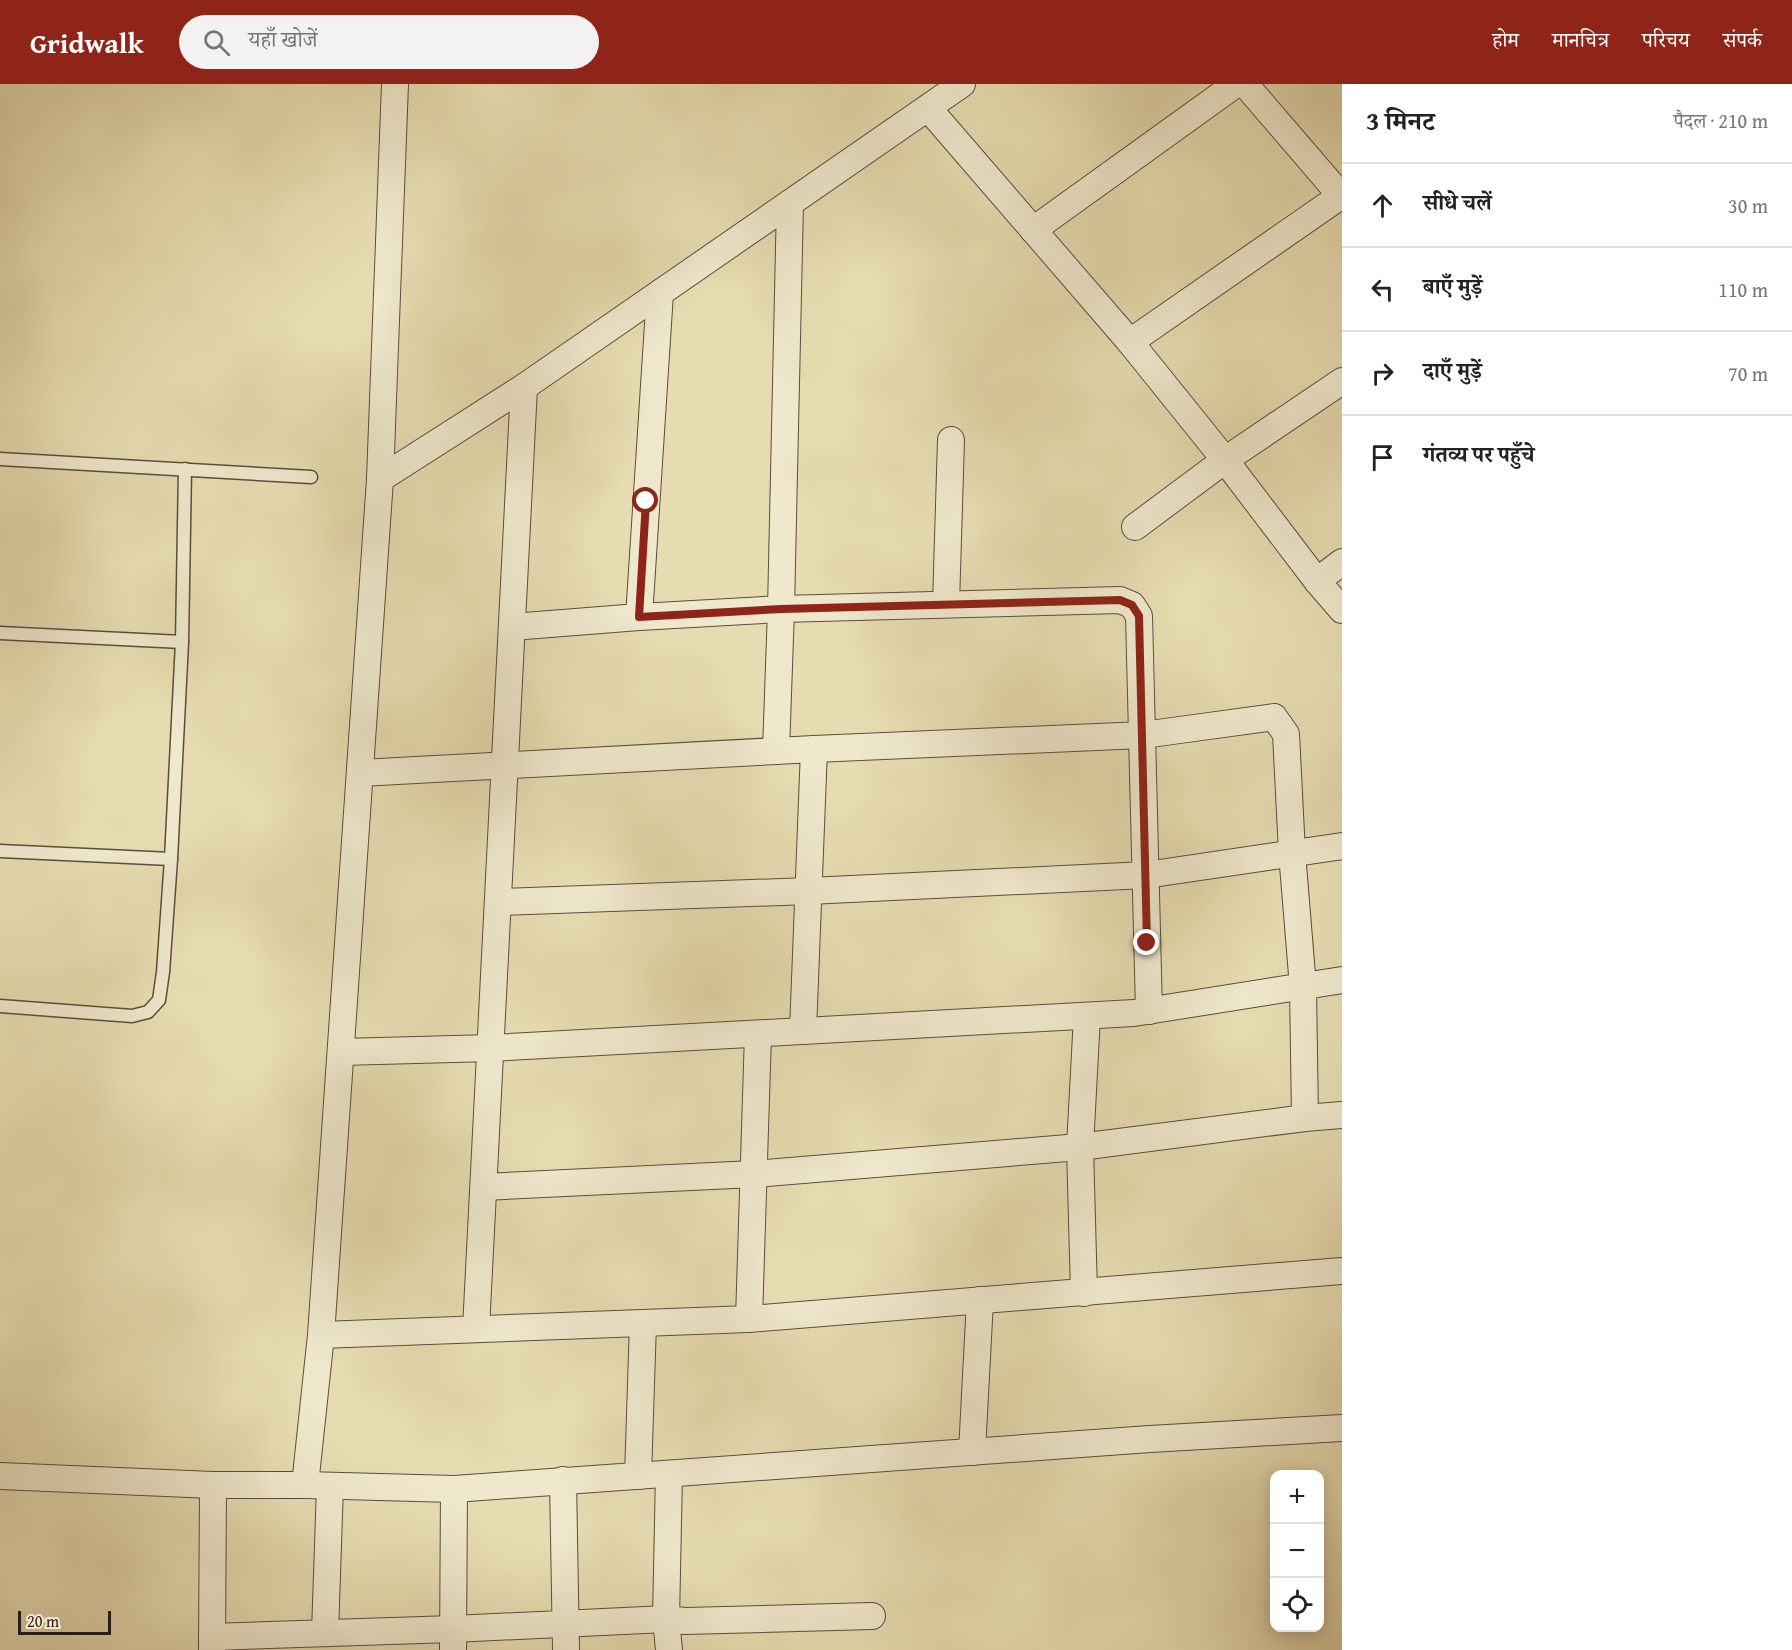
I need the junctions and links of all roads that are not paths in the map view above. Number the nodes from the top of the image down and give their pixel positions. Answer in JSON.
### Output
{"nodes":[{"id":1,"x":394,"y":84,"type":"edge"},
{"id":2,"x":962,"y":84,"type":"edge"},
{"id":3,"x":1236,"y":84,"type":"edge"},
{"id":4,"x":1245,"y":84,"type":"edge"},
{"id":5,"x":928,"y":108,"type":"junction"},
{"id":6,"x":1342,"y":196,"type":"edge"},
{"id":7,"x":790,"y":203,"type":"junction"},
{"id":8,"x":1033,"y":230,"type":"junction"},
{"id":9,"x":660,"y":293,"type":"junction"},
{"id":10,"x":1130,"y":342,"type":"junction"},
{"id":11,"x":1342,"y":381,"type":"edge"},
{"id":12,"x":524,"y":387,"type":"junction"},
{"id":13,"x":951,"y":440,"type":"dead end"},
{"id":14,"x":0,"y":459,"type":"edge"},
{"id":15,"x":1225,"y":460,"type":"junction"},
{"id":16,"x":185,"y":469,"type":"junction"},
{"id":17,"x":311,"y":477,"type":"dead end"},
{"id":18,"x":380,"y":479,"type":"junction"},
{"id":19,"x":1135,"y":527,"type":"dead end"},
{"id":20,"x":1342,"y":562,"type":"edge"},
{"id":21,"x":1317,"y":581,"type":"junction"},
{"id":22,"x":946,"y":604,"type":"junction"},
{"id":23,"x":781,"y":609,"type":"junction"},
{"id":24,"x":1342,"y":610,"type":"edge"},
{"id":25,"x":639,"y":617,"type":"junction"},
{"id":26,"x":512,"y":627,"type":"junction"},
{"id":27,"x":0,"y":633,"type":"edge"},
{"id":28,"x":182,"y":642,"type":"junction"},
{"id":29,"x":1143,"y":735,"type":"junction"},
{"id":30,"x":814,"y":749,"type":"junction"},
{"id":31,"x":776,"y":751,"type":"junction"},
{"id":32,"x":505,"y":766,"type":"junction"},
{"id":33,"x":360,"y":773,"type":"junction"},
{"id":34,"x":1342,"y":846,"type":"edge"},
{"id":35,"x":0,"y":851,"type":"edge"},
{"id":36,"x":1292,"y":853,"type":"junction"},
{"id":37,"x":171,"y":859,"type":"junction"},
{"id":38,"x":1146,"y":875,"type":"junction"},
{"id":39,"x":809,"y":891,"type":"junction"},
{"id":40,"x":498,"y":902,"type":"junction"},
{"id":41,"x":1342,"y":980,"type":"edge"},
{"id":42,"x":1303,"y":987,"type":"junction"},
{"id":43,"x":0,"y":1006,"type":"edge"},
{"id":44,"x":1149,"y":1011,"type":"junction"},
{"id":45,"x":1087,"y":1016,"type":"junction"},
{"id":46,"x":804,"y":1031,"type":"junction"},
{"id":47,"x":758,"y":1034,"type":"junction"},
{"id":48,"x":491,"y":1048,"type":"junction"},
{"id":49,"x":341,"y":1052,"type":"junction"},
{"id":50,"x":1342,"y":1115,"type":"edge"},
{"id":51,"x":1305,"y":1118,"type":"junction"},
{"id":52,"x":1080,"y":1147,"type":"junction"},
{"id":53,"x":754,"y":1174,"type":"junction"},
{"id":54,"x":484,"y":1187,"type":"junction"},
{"id":55,"x":1342,"y":1270,"type":"edge"},
{"id":56,"x":1084,"y":1293,"type":"junction"},
{"id":57,"x":980,"y":1300,"type":"junction"},
{"id":58,"x":749,"y":1319,"type":"junction"},
{"id":59,"x":643,"y":1323,"type":"junction"},
{"id":60,"x":476,"y":1329,"type":"junction"},
{"id":61,"x":321,"y":1335,"type":"junction"},
{"id":62,"x":1342,"y":1428,"type":"edge"},
{"id":63,"x":972,"y":1452,"type":"junction"},
{"id":64,"x":669,"y":1474,"type":"junction"},
{"id":65,"x":0,"y":1476,"type":"edge"},
{"id":66,"x":638,"y":1476,"type":"junction"},
{"id":67,"x":563,"y":1480,"type":"junction"},
{"id":68,"x":213,"y":1485,"type":"junction"},
{"id":69,"x":317,"y":1485,"type":"junction"},
{"id":70,"x":454,"y":1489,"type":"junction"},
{"id":71,"x":872,"y":1616,"type":"dead end"},
{"id":72,"x":666,"y":1619,"type":"junction"},
{"id":73,"x":565,"y":1624,"type":"junction"},
{"id":74,"x":325,"y":1633,"type":"junction"},
{"id":75,"x":453,"y":1639,"type":"edge"},
{"id":76,"x":212,"y":1643,"type":"edge"},
{"id":77,"x":566,"y":1650,"type":"edge"},
{"id":78,"x":669,"y":1650,"type":"edge"}],
"edges":[{"from":1,"to":18,"type":"street"},
{"from":2,"to":5,"type":"street"},
{"from":3,"to":8,"type":"street"},
{"from":4,"to":6,"type":"street"},
{"from":5,"to":7,"type":"street"},
{"from":5,"to":8,"type":"street"},
{"from":6,"to":10,"type":"street"},
{"from":7,"to":9,"type":"street"},
{"from":7,"to":23,"type":"street"},
{"from":8,"to":10,"type":"street"},
{"from":9,"to":12,"type":"street"},
{"from":9,"to":25,"type":"street"},
{"from":10,"to":15,"type":"street"},
{"from":11,"to":15,"type":"street"},
{"from":12,"to":18,"type":"street"},
{"from":12,"to":26,"type":"street"},
{"from":13,"to":22,"type":"street"},
{"from":14,"to":16,"type":"lane"},
{"from":15,"to":19,"type":"street"},
{"from":15,"to":21,"type":"street"},
{"from":16,"to":17,"type":"lane"},
{"from":16,"to":28,"type":"lane"},
{"from":18,"to":33,"type":"street"},
{"from":20,"to":21,"type":"street"},
{"from":21,"to":24,"type":"street"},
{"from":22,"to":23,"type":"street"},
{"from":22,"to":29,"type":"street"},
{"from":23,"to":25,"type":"street"},
{"from":23,"to":31,"type":"street"},
{"from":25,"to":26,"type":"street"},
{"from":26,"to":32,"type":"street"},
{"from":27,"to":28,"type":"lane"},
{"from":28,"to":37,"type":"lane"},
{"from":29,"to":30,"type":"street"},
{"from":29,"to":36,"type":"street"},
{"from":29,"to":38,"type":"street"},
{"from":30,"to":31,"type":"street"},
{"from":30,"to":39,"type":"street"},
{"from":31,"to":32,"type":"street"},
{"from":32,"to":33,"type":"street"},
{"from":32,"to":40,"type":"street"},
{"from":33,"to":49,"type":"street"},
{"from":34,"to":36,"type":"street"},
{"from":35,"to":37,"type":"lane"},
{"from":36,"to":38,"type":"street"},
{"from":36,"to":42,"type":"street"},
{"from":37,"to":43,"type":"lane"},
{"from":38,"to":39,"type":"street"},
{"from":38,"to":44,"type":"street"},
{"from":39,"to":40,"type":"street"},
{"from":39,"to":46,"type":"street"},
{"from":40,"to":48,"type":"street"},
{"from":41,"to":42,"type":"street"},
{"from":42,"to":44,"type":"street"},
{"from":42,"to":51,"type":"street"},
{"from":44,"to":45,"type":"street"},
{"from":45,"to":46,"type":"street"},
{"from":45,"to":52,"type":"street"},
{"from":46,"to":47,"type":"street"},
{"from":47,"to":48,"type":"street"},
{"from":47,"to":53,"type":"street"},
{"from":48,"to":49,"type":"street"},
{"from":48,"to":54,"type":"street"},
{"from":49,"to":61,"type":"street"},
{"from":50,"to":51,"type":"street"},
{"from":51,"to":52,"type":"street"},
{"from":52,"to":53,"type":"street"},
{"from":52,"to":56,"type":"street"},
{"from":53,"to":54,"type":"street"},
{"from":53,"to":58,"type":"street"},
{"from":54,"to":60,"type":"street"},
{"from":55,"to":56,"type":"street"},
{"from":56,"to":57,"type":"street"},
{"from":57,"to":58,"type":"street"},
{"from":57,"to":63,"type":"street"},
{"from":58,"to":59,"type":"street"},
{"from":59,"to":60,"type":"street"},
{"from":59,"to":66,"type":"street"},
{"from":60,"to":61,"type":"street"},
{"from":61,"to":69,"type":"street"},
{"from":62,"to":63,"type":"street"},
{"from":63,"to":64,"type":"street"},
{"from":64,"to":66,"type":"street"},
{"from":64,"to":72,"type":"street"},
{"from":65,"to":68,"type":"street"},
{"from":66,"to":67,"type":"street"},
{"from":67,"to":70,"type":"street"},
{"from":67,"to":73,"type":"street"},
{"from":68,"to":69,"type":"street"},
{"from":68,"to":76,"type":"street"},
{"from":69,"to":70,"type":"street"},
{"from":69,"to":74,"type":"street"},
{"from":70,"to":75,"type":"street"},
{"from":71,"to":72,"type":"street"},
{"from":72,"to":73,"type":"street"},
{"from":72,"to":78,"type":"street"},
{"from":73,"to":75,"type":"street"},
{"from":73,"to":77,"type":"street"},
{"from":74,"to":75,"type":"street"},
{"from":74,"to":76,"type":"street"}]}
